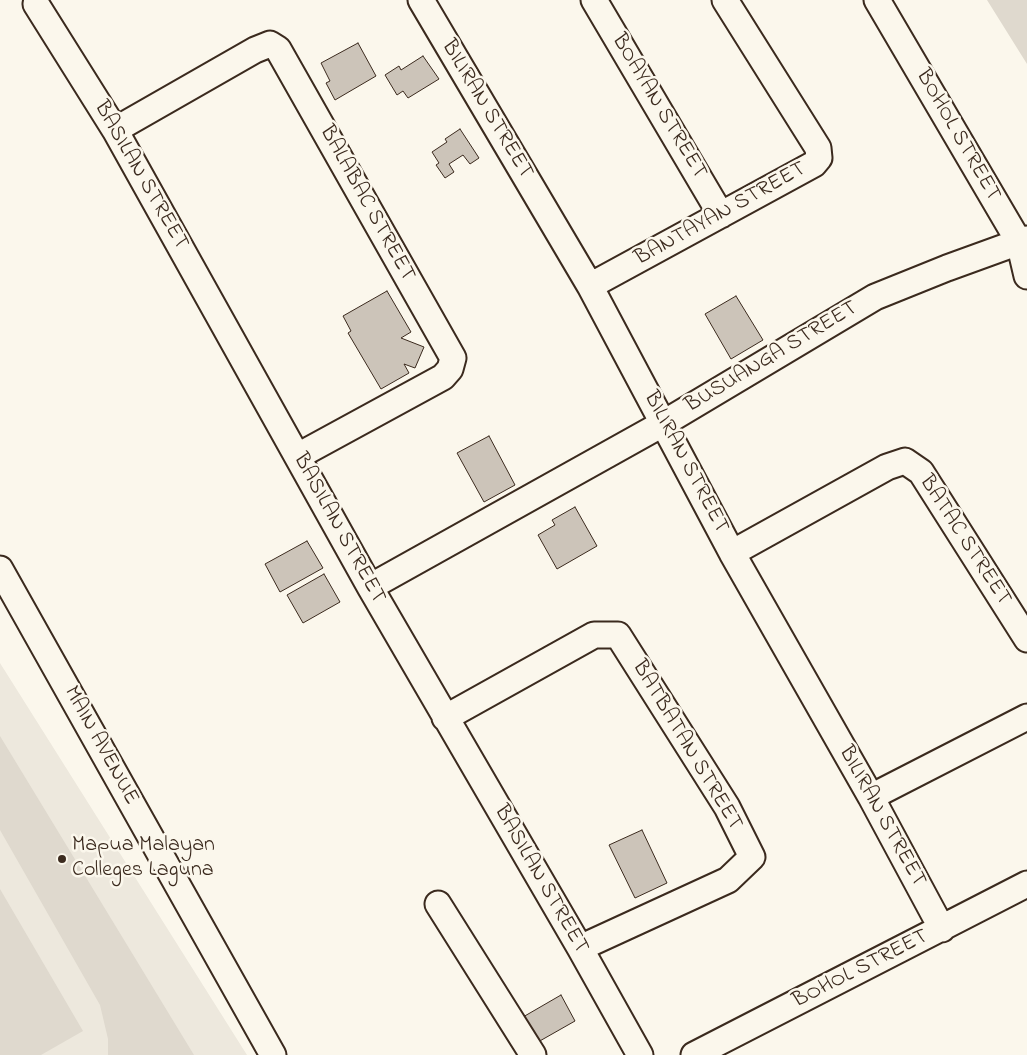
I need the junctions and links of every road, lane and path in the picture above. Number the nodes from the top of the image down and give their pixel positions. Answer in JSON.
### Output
{"nodes":[{"id":1,"x":421,"y":0,"type":"edge"},
{"id":2,"x":594,"y":0,"type":"edge"},
{"id":3,"x":724,"y":0,"type":"edge"},
{"id":4,"x":877,"y":0,"type":"edge"},
{"id":5,"x":32,"y":1,"type":"edge"},
{"id":6,"x":115,"y":130,"type":"junction"},
{"id":7,"x":721,"y":215,"type":"junction"},
{"id":8,"x":1023,"y":240,"type":"edge"},
{"id":9,"x":1027,"y":276,"type":"edge"},
{"id":10,"x":590,"y":286,"type":"junction"},
{"id":11,"x":664,"y":423,"type":"junction"},
{"id":12,"x":298,"y":456,"type":"junction"},
{"id":13,"x":732,"y":553,"type":"junction"},
{"id":14,"x":0,"y":569,"type":"edge"},
{"id":15,"x":370,"y":587,"type":"junction"},
{"id":16,"x":1027,"y":639,"type":"edge"},
{"id":17,"x":1027,"y":717,"type":"edge"},
{"id":18,"x":445,"y":718,"type":"junction"},
{"id":19,"x":871,"y":797,"type":"junction"},
{"id":20,"x":1027,"y":884,"type":"edge"},
{"id":21,"x":438,"y":904,"type":"dead end"},
{"id":22,"x":942,"y":929,"type":"junction"},
{"id":23,"x":580,"y":948,"type":"junction"},
{"id":24,"x":273,"y":1055,"type":"edge"},
{"id":25,"x":533,"y":1055,"type":"edge"},
{"id":26,"x":640,"y":1055,"type":"edge"},
{"id":27,"x":694,"y":1055,"type":"edge"}],
"edges":[{"from":1,"to":10,"type":"street","name":"BILIRAN STREET"},
{"from":2,"to":7,"type":"street","name":"BOAYAN STREET"},
{"from":3,"to":7,"type":"street","name":"BANTAYAN STREET"},
{"from":4,"to":8,"type":"street","name":"BOHOL STREET"},
{"from":5,"to":6,"type":"street","name":"BASILAN STREET"},
{"from":6,"to":12,"type":"street","name":"BASILAN STREET"},
{"from":6,"to":12,"type":"street","name":"BALABAC STREET"},
{"from":7,"to":10,"type":"street","name":"BANTAYAN STREET"},
{"from":8,"to":9,"type":"street","name":"BOHOL STREET"},
{"from":8,"to":11,"type":"street","name":"BUSUANGA STREET"},
{"from":10,"to":11,"type":"street","name":"BILIRAN STREET"},
{"from":11,"to":13,"type":"street","name":"BILIRAN STREET"},
{"from":11,"to":15,"type":"street","name":"BUSUANGA STREET"},
{"from":12,"to":15,"type":"street","name":"BASILAN STREET"},
{"from":13,"to":16,"type":"street","name":"BATAC STREET"},
{"from":13,"to":19,"type":"street","name":"BILIRAN STREET"},
{"from":14,"to":24,"type":"street","name":"MAIN AVENUE"},
{"from":15,"to":18,"type":"street","name":"BASILAN STREET"},
{"from":17,"to":19,"type":"street"},
{"from":18,"to":23,"type":"street","name":"BASILAN STREET"},
{"from":18,"to":23,"type":"street","name":"BATBATAN STREET"},
{"from":19,"to":22,"type":"street","name":"BILIRAN STREET"},
{"from":20,"to":22,"type":"street","name":"BOHOL STREET"},
{"from":21,"to":25,"type":"street"},
{"from":22,"to":27,"type":"street","name":"BOHOL STREET"},
{"from":23,"to":26,"type":"street","name":"BASILAN STREET"}]}
